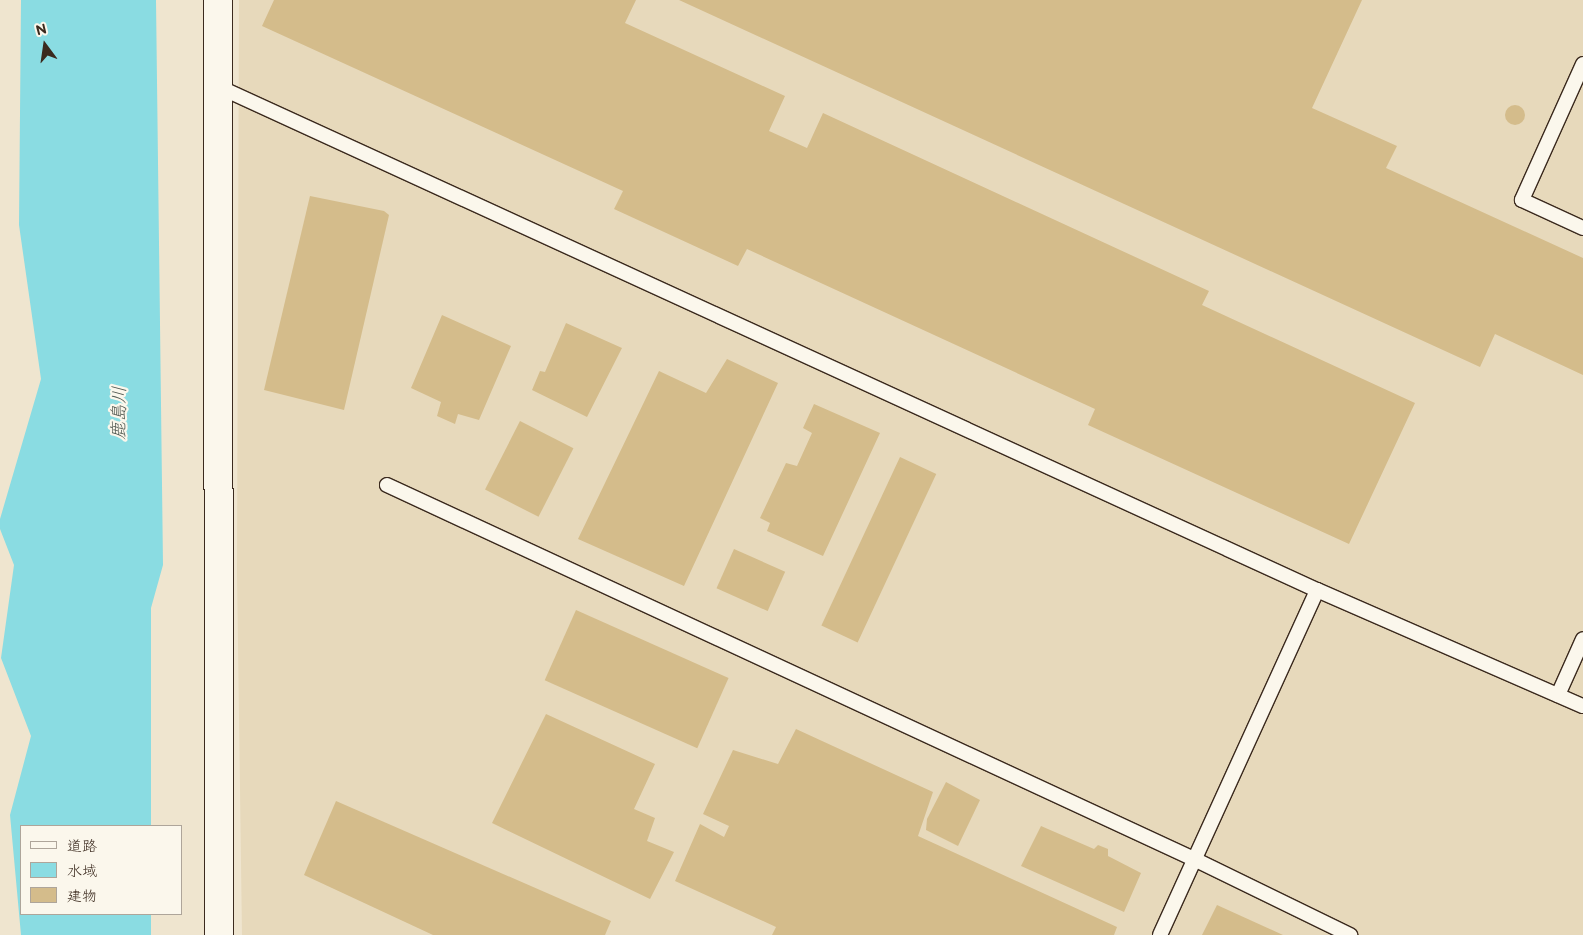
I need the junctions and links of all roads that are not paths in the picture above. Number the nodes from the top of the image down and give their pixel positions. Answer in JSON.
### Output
{"nodes":[{"id":1,"x":218,"y":0,"type":"edge"},
{"id":2,"x":1583,"y":64,"type":"edge"},
{"id":3,"x":217,"y":86,"type":"junction"},
{"id":4,"x":1583,"y":228,"type":"edge"},
{"id":5,"x":387,"y":485,"type":"dead end"},
{"id":6,"x":1318,"y":590,"type":"junction"},
{"id":7,"x":1583,"y":639,"type":"edge"},
{"id":8,"x":1558,"y":694,"type":"junction"},
{"id":9,"x":1583,"y":706,"type":"edge"},
{"id":10,"x":1194,"y":860,"type":"junction"},
{"id":11,"x":219,"y":935,"type":"edge"},
{"id":12,"x":1160,"y":935,"type":"edge"},
{"id":13,"x":1350,"y":935,"type":"edge"}],
"edges":[{"from":1,"to":3,"type":"street"},
{"from":2,"to":4,"type":"lane"},
{"from":3,"to":6,"type":"lane"},
{"from":3,"to":11,"type":"street"},
{"from":5,"to":10,"type":"lane"},
{"from":6,"to":8,"type":"lane"},
{"from":6,"to":10,"type":"lane"},
{"from":7,"to":8,"type":"lane"},
{"from":8,"to":9,"type":"lane"},
{"from":10,"to":12,"type":"lane"},
{"from":10,"to":13,"type":"lane"}]}
